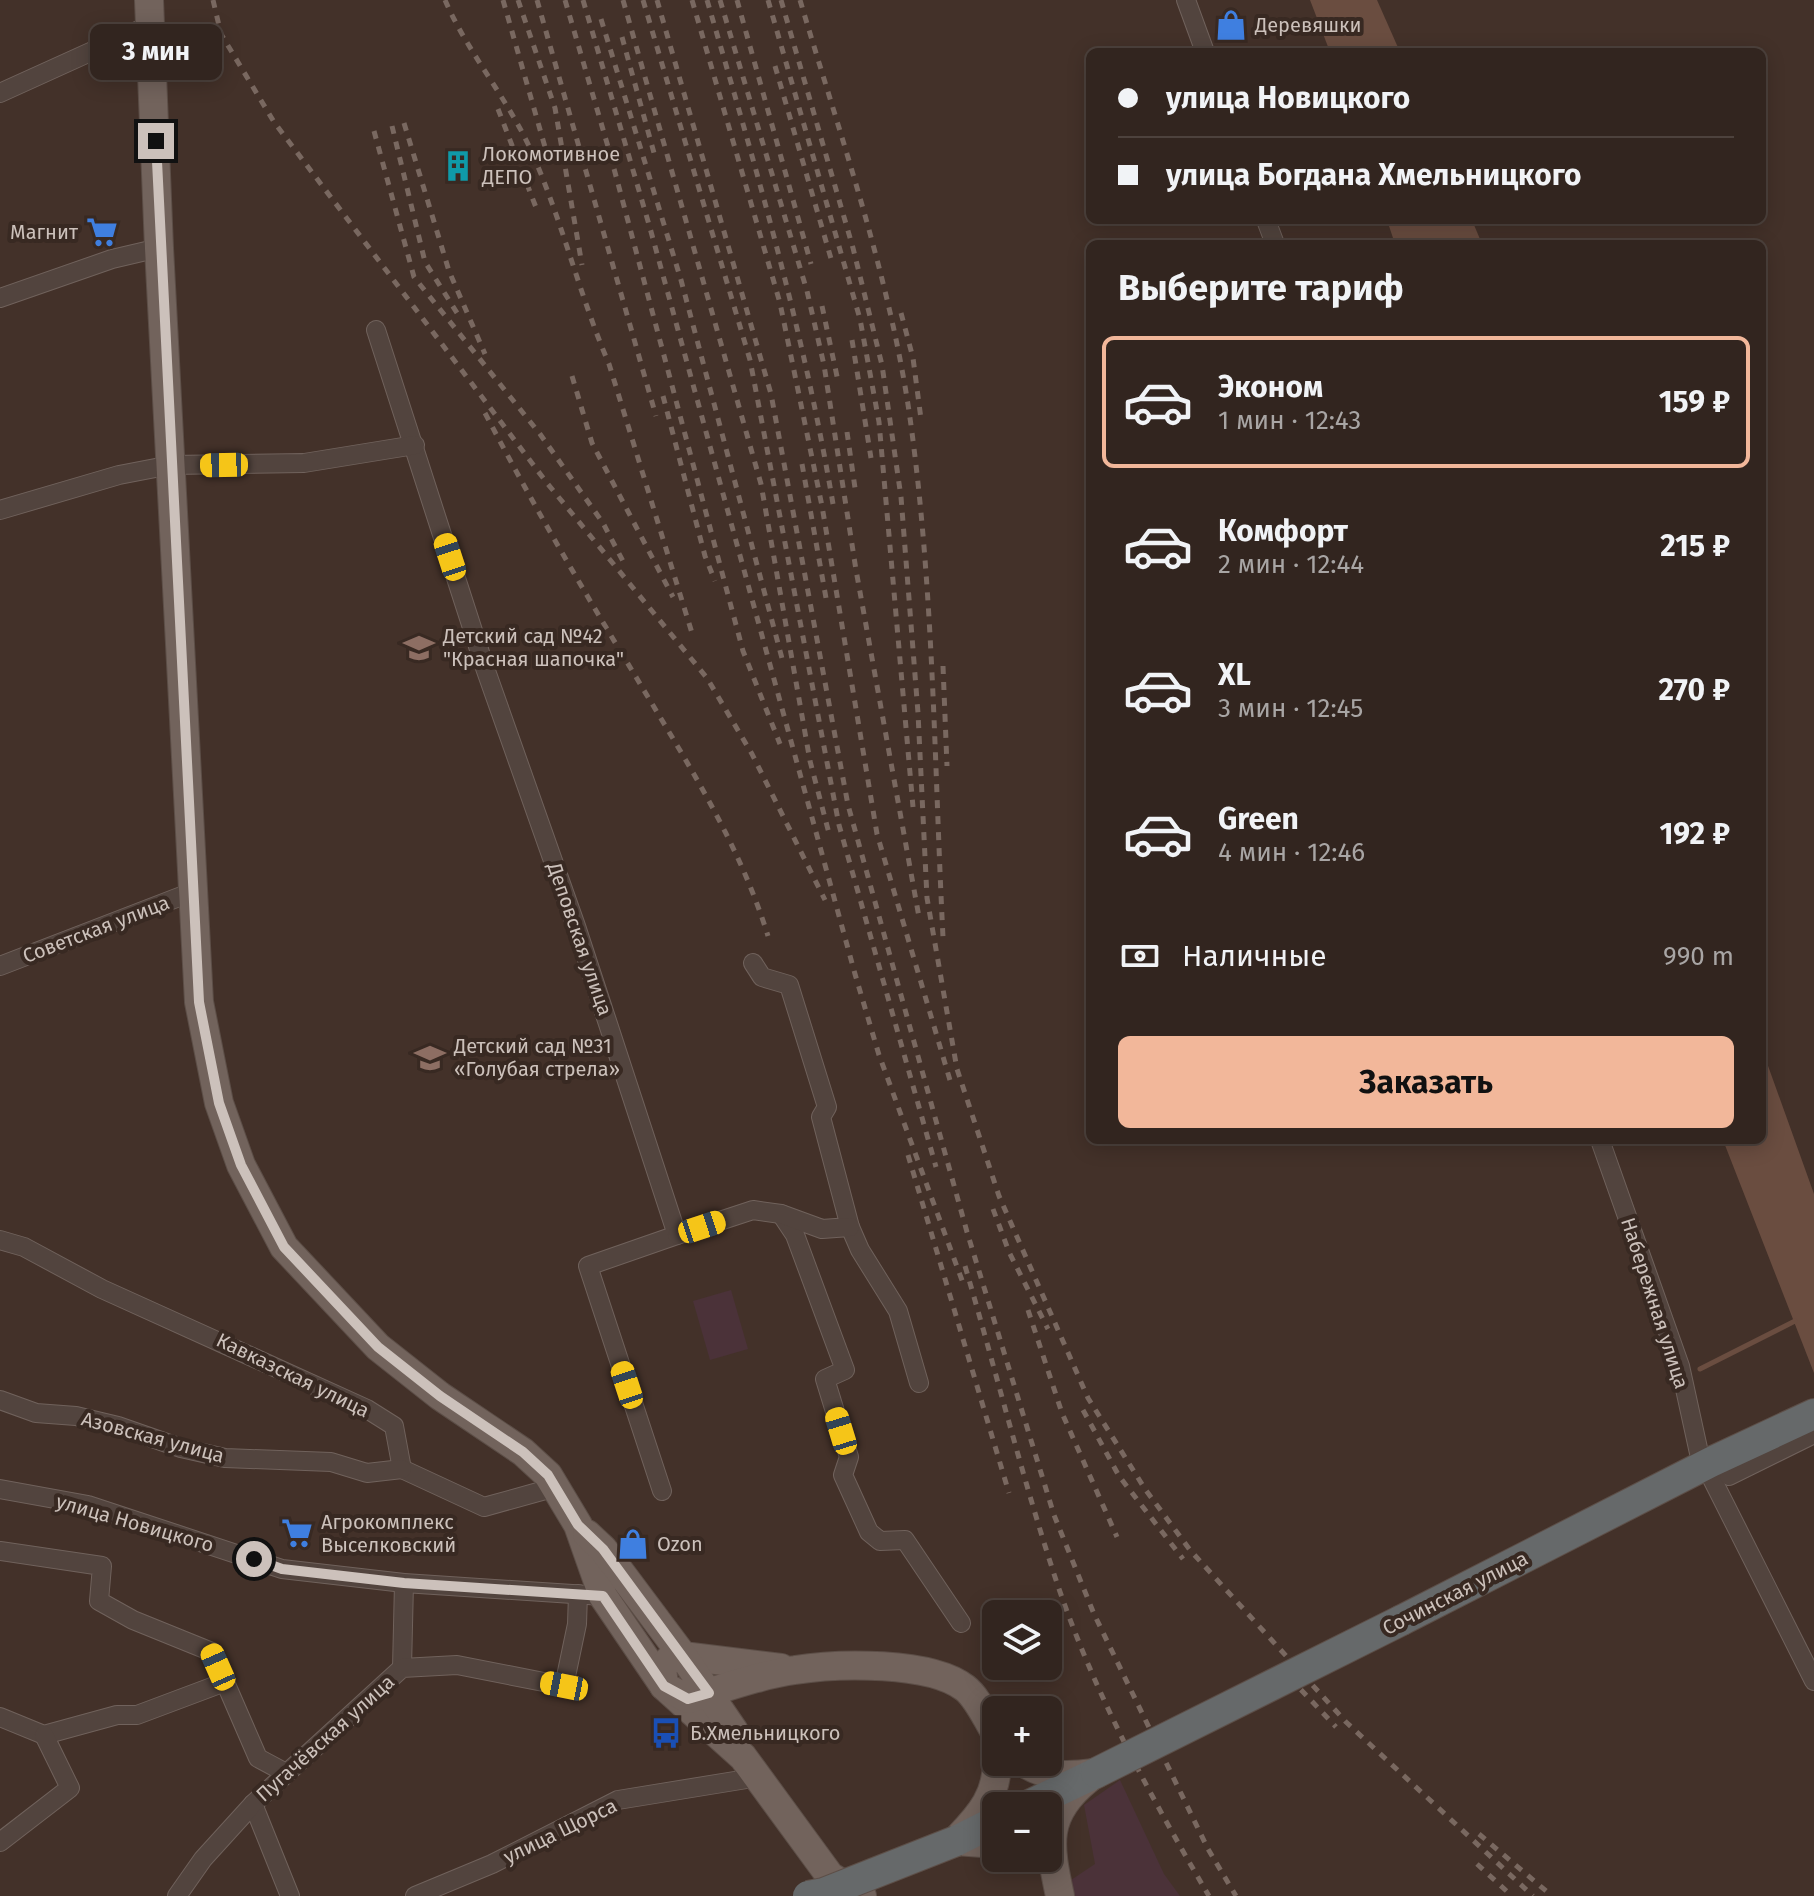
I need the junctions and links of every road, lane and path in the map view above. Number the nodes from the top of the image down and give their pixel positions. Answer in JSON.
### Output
{"nodes":[{"id":1,"x":1186,"y":0,"type":"edge"},
{"id":2,"x":150,"y":12,"type":"edge"},
{"id":3,"x":1204,"y":48,"type":"edge"},
{"id":4,"x":0,"y":93,"type":"edge"},
{"id":5,"x":159,"y":248,"type":"junction"},
{"id":6,"x":0,"y":298,"type":"edge"},
{"id":7,"x":376,"y":330,"type":"dead end"},
{"id":8,"x":415,"y":445,"type":"junction"},
{"id":9,"x":171,"y":465,"type":"junction"},
{"id":10,"x":0,"y":510,"type":"edge"},
{"id":11,"x":192,"y":892,"type":"junction"},
{"id":12,"x":753,"y":963,"type":"dead end"},
{"id":13,"x":0,"y":966,"type":"edge"},
{"id":14,"x":1601,"y":1144,"type":"edge"},
{"id":15,"x":781,"y":1214,"type":"junction"},
{"id":16,"x":850,"y":1227,"type":"junction"},
{"id":17,"x":677,"y":1235,"type":"junction"},
{"id":18,"x":0,"y":1240,"type":"edge"},
{"id":19,"x":919,"y":1383,"type":"dead end"},
{"id":20,"x":0,"y":1400,"type":"edge"},
{"id":21,"x":1814,"y":1414,"type":"edge"},
{"id":22,"x":1814,"y":1434,"type":"edge"},
{"id":23,"x":1715,"y":1468,"type":"junction"},
{"id":24,"x":402,"y":1469,"type":"junction"},
{"id":25,"x":556,"y":1487,"type":"junction"},
{"id":26,"x":0,"y":1489,"type":"edge"},
{"id":27,"x":662,"y":1491,"type":"dead end"},
{"id":28,"x":578,"y":1525,"type":"junction"},
{"id":29,"x":0,"y":1551,"type":"edge"},
{"id":30,"x":404,"y":1583,"type":"junction"},
{"id":31,"x":590,"y":1595,"type":"junction"},
{"id":32,"x":961,"y":1623,"type":"dead end"},
{"id":33,"x":683,"y":1656,"type":"junction"},
{"id":34,"x":402,"y":1668,"type":"junction"},
{"id":35,"x":805,"y":1669,"type":"junction"},
{"id":36,"x":1814,"y":1681,"type":"edge"},
{"id":37,"x":225,"y":1682,"type":"junction"},
{"id":38,"x":664,"y":1686,"type":"junction"},
{"id":39,"x":709,"y":1693,"type":"junction"},
{"id":40,"x":978,"y":1706,"type":"junction"},
{"id":41,"x":982,"y":1712,"type":"edge"},
{"id":42,"x":982,"y":1716,"type":"edge"},
{"id":43,"x":0,"y":1717,"type":"edge"},
{"id":44,"x":44,"y":1735,"type":"junction"},
{"id":45,"x":746,"y":1755,"type":"junction"},
{"id":46,"x":286,"y":1773,"type":"junction"},
{"id":47,"x":1096,"y":1773,"type":"junction"},
{"id":48,"x":1062,"y":1775,"type":"edge"},
{"id":49,"x":997,"y":1776,"type":"edge"},
{"id":50,"x":1056,"y":1792,"type":"edge"},
{"id":51,"x":253,"y":1804,"type":"junction"},
{"id":52,"x":982,"y":1828,"type":"edge"},
{"id":53,"x":956,"y":1841,"type":"junction"},
{"id":54,"x":0,"y":1842,"type":"edge"},
{"id":55,"x":982,"y":1843,"type":"edge"},
{"id":56,"x":1039,"y":1872,"type":"edge"},
{"id":57,"x":177,"y":1896,"type":"edge"},
{"id":58,"x":290,"y":1896,"type":"edge"},
{"id":59,"x":415,"y":1896,"type":"edge"},
{"id":60,"x":808,"y":1896,"type":"edge"},
{"id":61,"x":862,"y":1896,"type":"edge"},
{"id":62,"x":1058,"y":1896,"type":"edge"}],
"edges":[{"from":1,"to":3,"type":"street"},
{"from":2,"to":4,"type":"street"},
{"from":2,"to":5,"type":"main road"},
{"from":5,"to":6,"type":"street"},
{"from":5,"to":9,"type":"main road"},
{"from":7,"to":8,"type":"street","name":"Деповская улица"},
{"from":8,"to":9,"type":"street"},
{"from":8,"to":17,"type":"street","name":"Деповская улица"},
{"from":9,"to":10,"type":"street"},
{"from":9,"to":11,"type":"main road"},
{"from":11,"to":13,"type":"street","name":"Советская улица"},
{"from":11,"to":25,"type":"main road"},
{"from":12,"to":16,"type":"street"},
{"from":14,"to":23,"type":"street","name":"Набережная улица"},
{"from":15,"to":16,"type":"street"},
{"from":15,"to":17,"type":"street"},
{"from":15,"to":32,"type":"street"},
{"from":16,"to":19,"type":"street"},
{"from":17,"to":27,"type":"street"},
{"from":18,"to":24,"type":"street","name":"Кавказская улица"},
{"from":20,"to":24,"type":"street","name":"Азовская улица"},
{"from":21,"to":23,"type":"highway","name":"Сочинская улица"},
{"from":22,"to":23,"type":"street"},
{"from":23,"to":36,"type":"street","name":"Набережная улица"},
{"from":23,"to":47,"type":"highway","name":"Сочинская улица","bridge":true},
{"from":24,"to":25,"type":"street"},
{"from":25,"to":28,"type":"main road"},
{"from":26,"to":30,"type":"street","name":"улица Новицкого"},
{"from":28,"to":31,"type":"main road"},
{"from":28,"to":33,"type":"main road"},
{"from":29,"to":37,"type":"street"},
{"from":30,"to":31,"type":"street","name":"улица Новицкого"},
{"from":30,"to":34,"type":"street"},
{"from":31,"to":34,"type":"street","name":"Пугачёвская улица"},
{"from":31,"to":38,"type":"main road"},
{"from":33,"to":35,"type":"main road"},
{"from":33,"to":38,"type":"main road"},
{"from":33,"to":39,"type":"main road"},
{"from":34,"to":46,"type":"street","name":"Пугачёвская улица"},
{"from":35,"to":39,"type":"main road"},
{"from":35,"to":40,"type":"main road"},
{"from":35,"to":45,"type":"main road"},
{"from":37,"to":44,"type":"street"},
{"from":37,"to":46,"type":"street"},
{"from":38,"to":39,"type":"main road"},
{"from":38,"to":45,"type":"main road"},
{"from":39,"to":45,"type":"main road"},
{"from":40,"to":41,"type":"main road"},
{"from":40,"to":42,"type":"main road"},
{"from":43,"to":44,"type":"street"},
{"from":44,"to":54,"type":"street"},
{"from":45,"to":59,"type":"street","name":"улица Щорса"},
{"from":45,"to":61,"type":"main road"},
{"from":46,"to":51,"type":"street","name":"Пугачёвская улица"},
{"from":47,"to":48,"type":"main road"},
{"from":47,"to":50,"type":"highway","name":"Сочинская улица"},
{"from":47,"to":62,"type":"main road"},
{"from":49,"to":53,"type":"main road"},
{"from":51,"to":57,"type":"street","name":"Пугачёвская улица"},
{"from":51,"to":58,"type":"street"},
{"from":52,"to":53,"type":"highway"},
{"from":53,"to":55,"type":"main road"},
{"from":53,"to":60,"type":"highway","bridge":true},
{"from":56,"to":62,"type":"main road"}]}
